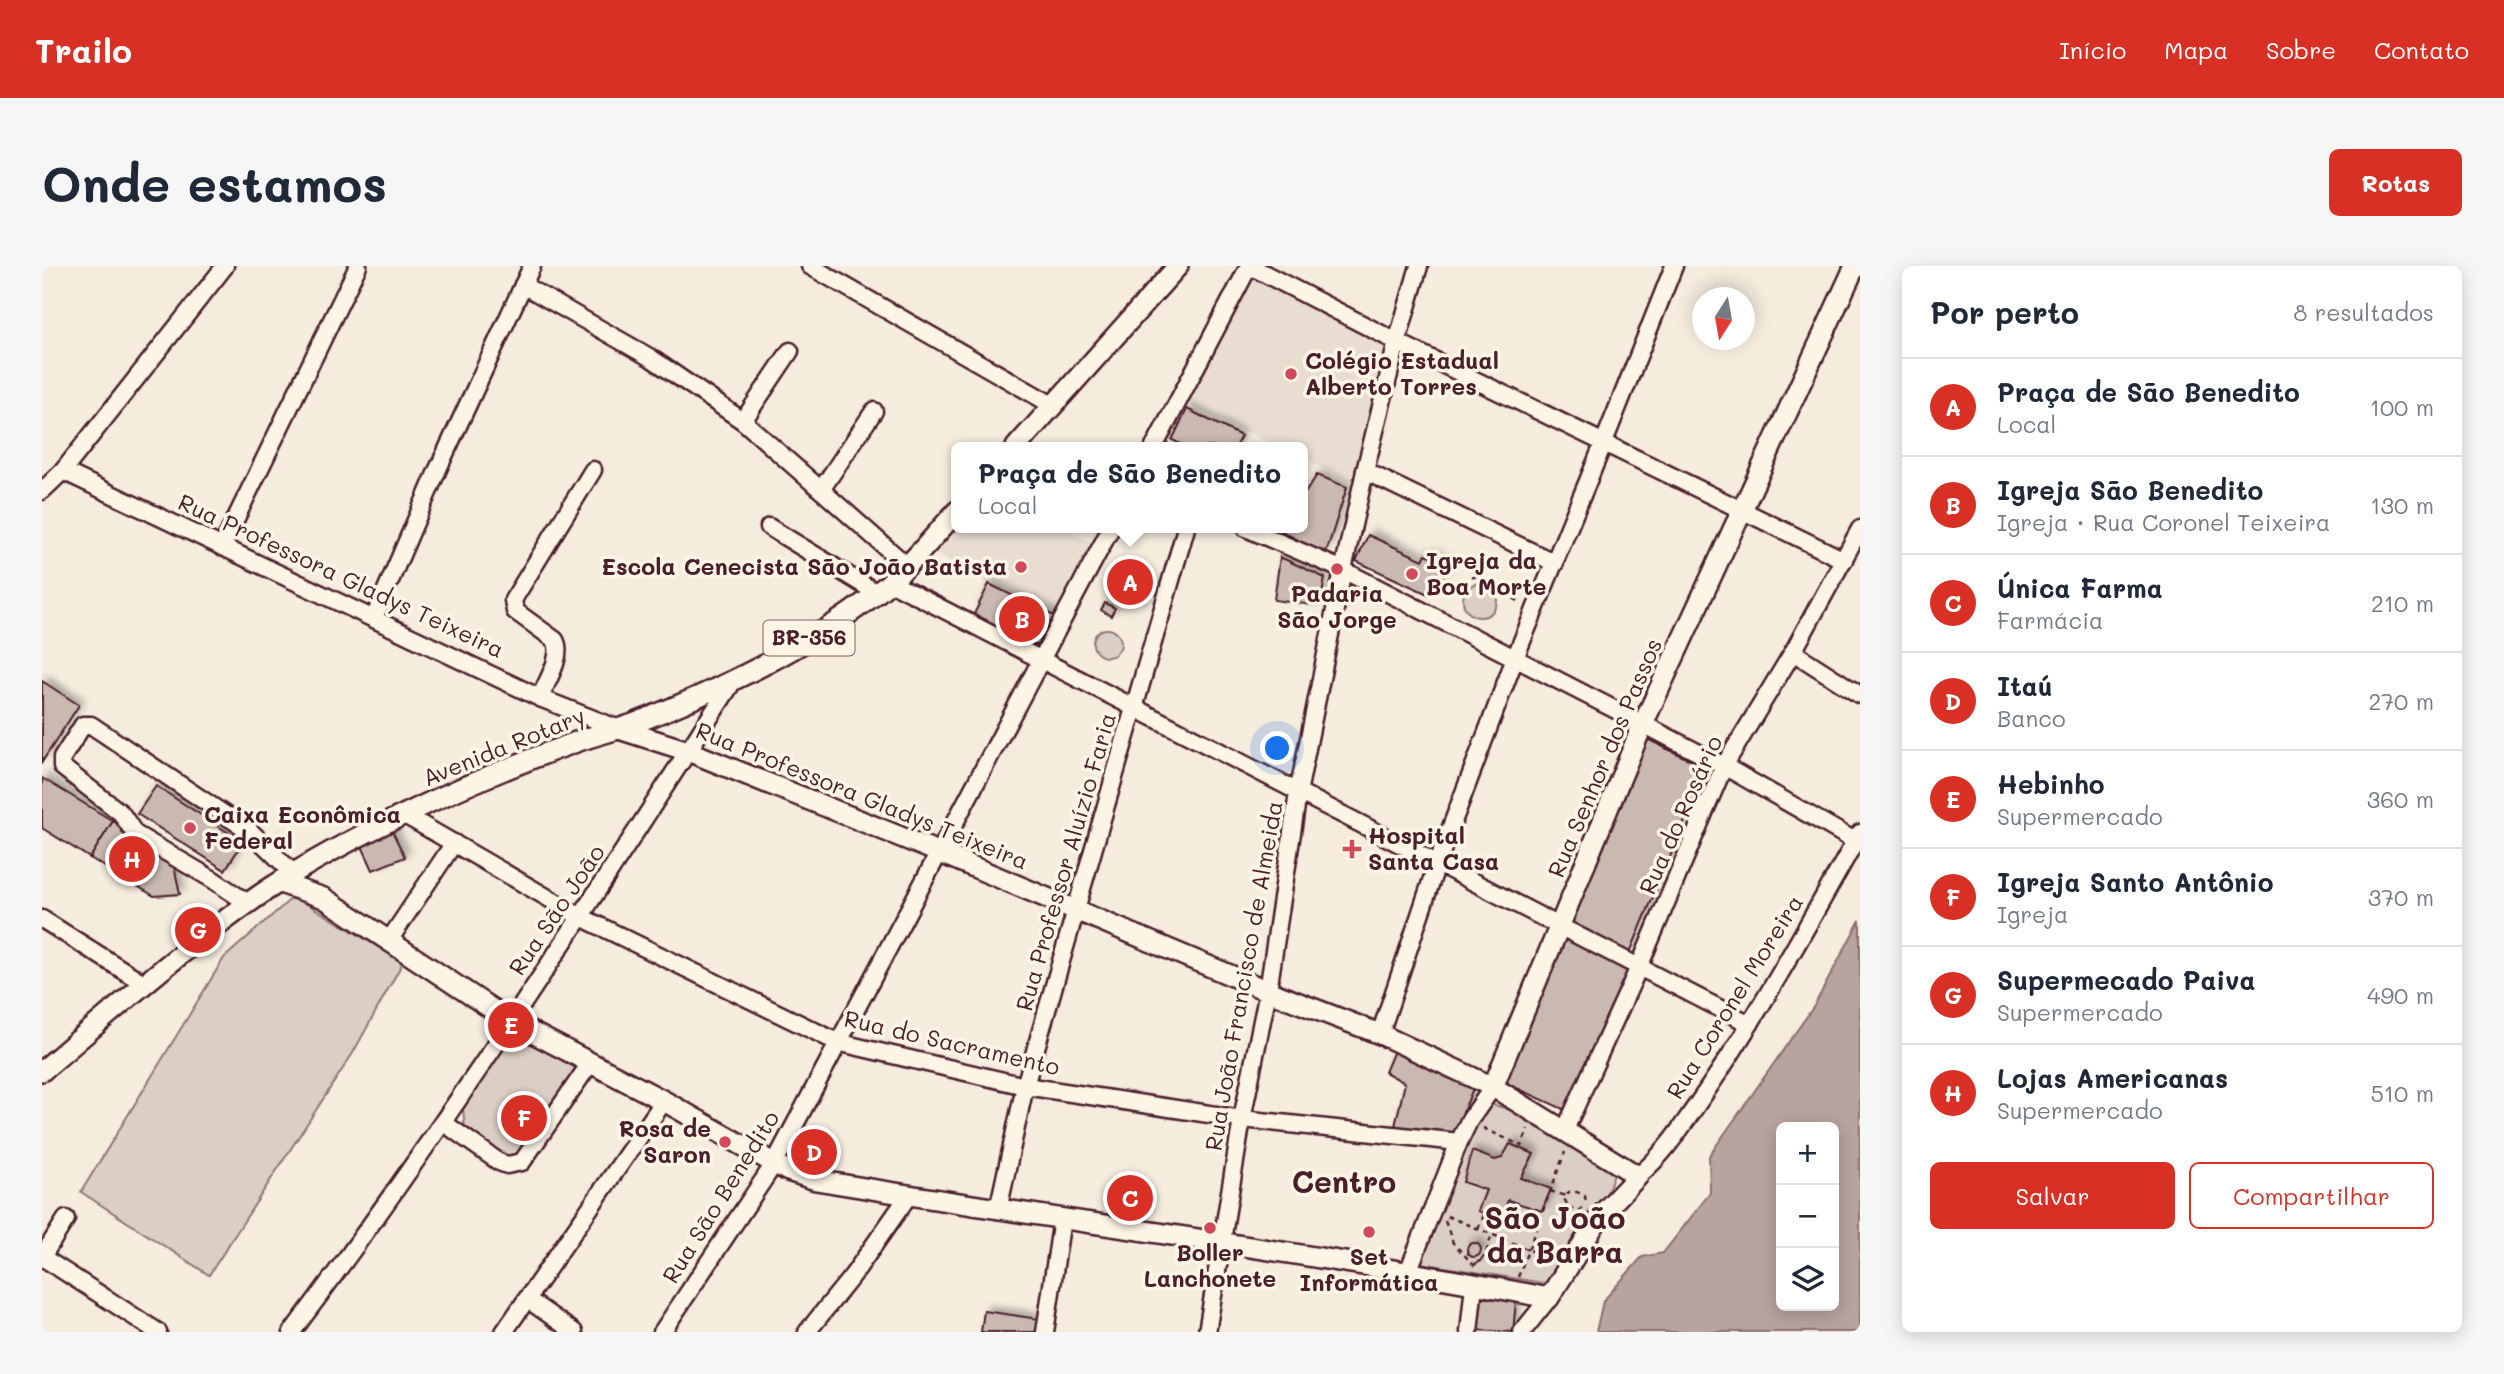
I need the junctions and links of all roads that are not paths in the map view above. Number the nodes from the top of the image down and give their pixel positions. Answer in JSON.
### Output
{"nodes":[{"id":1,"x":225,"y":266,"type":"edge"},
{"id":2,"x":358,"y":266,"type":"edge"},
{"id":3,"x":532,"y":266,"type":"edge"},
{"id":4,"x":810,"y":266,"type":"edge"},
{"id":5,"x":1178,"y":266,"type":"edge"},
{"id":6,"x":1250,"y":266,"type":"edge"},
{"id":7,"x":1419,"y":266,"type":"edge"},
{"id":8,"x":1674,"y":266,"type":"edge"},
{"id":9,"x":1855,"y":266,"type":"edge"},
{"id":10,"x":523,"y":285,"type":"junction"},
{"id":11,"x":1397,"y":342,"type":"junction"},
{"id":12,"x":790,"y":351,"type":"dead end"},
{"id":13,"x":1054,"y":406,"type":"junction"},
{"id":14,"x":874,"y":411,"type":"dead end"},
{"id":15,"x":743,"y":421,"type":"junction"},
{"id":16,"x":1021,"y":442,"type":"edge"},
{"id":17,"x":1157,"y":442,"type":"edge"},
{"id":18,"x":1604,"y":442,"type":"junction"},
{"id":19,"x":593,"y":470,"type":"dead end"},
{"id":20,"x":63,"y":471,"type":"junction"},
{"id":21,"x":1365,"y":471,"type":"junction"},
{"id":22,"x":821,"y":490,"type":"junction"},
{"id":23,"x":42,"y":491,"type":"edge"},
{"id":24,"x":1742,"y":510,"type":"junction"},
{"id":25,"x":951,"y":517,"type":"edge"},
{"id":26,"x":769,"y":527,"type":"dead end"},
{"id":27,"x":1860,"y":529,"type":"edge"},
{"id":28,"x":1108,"y":533,"type":"edge"},
{"id":29,"x":1185,"y":533,"type":"edge"},
{"id":30,"x":1258,"y":533,"type":"edge"},
{"id":31,"x":222,"y":547,"type":"junction"},
{"id":32,"x":1844,"y":560,"type":"junction"},
{"id":33,"x":1555,"y":564,"type":"junction"},
{"id":34,"x":906,"y":566,"type":"junction"},
{"id":35,"x":1343,"y":570,"type":"junction"},
{"id":36,"x":883,"y":587,"type":"junction"},
{"id":37,"x":374,"y":618,"type":"junction"},
{"id":38,"x":1793,"y":652,"type":"junction"},
{"id":39,"x":1040,"y":658,"type":"junction"},
{"id":40,"x":1515,"y":658,"type":"junction"},
{"id":41,"x":734,"y":680,"type":"junction"},
{"id":42,"x":1860,"y":695,"type":"edge"},
{"id":43,"x":540,"y":698,"type":"junction"},
{"id":44,"x":1134,"y":708,"type":"junction"},
{"id":45,"x":1643,"y":724,"type":"junction"},
{"id":46,"x":619,"y":729,"type":"junction"},
{"id":47,"x":688,"y":751,"type":"junction"},
{"id":48,"x":1724,"y":766,"type":"junction"},
{"id":49,"x":1298,"y":793,"type":"junction"},
{"id":50,"x":403,"y":814,"type":"junction"},
{"id":51,"x":1858,"y":837,"type":"edge"},
{"id":52,"x":454,"y":843,"type":"junction"},
{"id":53,"x":938,"y":852,"type":"junction"},
{"id":54,"x":317,"y":859,"type":"junction"},
{"id":55,"x":1437,"y":864,"type":"junction"},
{"id":56,"x":287,"y":878,"type":"junction"},
{"id":57,"x":324,"y":898,"type":"junction"},
{"id":58,"x":249,"y":904,"type":"junction"},
{"id":59,"x":1076,"y":911,"type":"junction"},
{"id":60,"x":582,"y":917,"type":"junction"},
{"id":61,"x":42,"y":919,"type":"edge"},
{"id":62,"x":1559,"y":927,"type":"junction"},
{"id":63,"x":388,"y":942,"type":"junction"},
{"id":64,"x":1639,"y":967,"type":"junction"},
{"id":65,"x":145,"y":984,"type":"junction"},
{"id":66,"x":1268,"y":990,"type":"junction"},
{"id":67,"x":510,"y":1021,"type":"junction"},
{"id":68,"x":1750,"y":1024,"type":"junction"},
{"id":69,"x":1380,"y":1034,"type":"junction"},
{"id":70,"x":837,"y":1042,"type":"junction"},
{"id":71,"x":591,"y":1062,"type":"junction"},
{"id":72,"x":42,"y":1070,"type":"edge"},
{"id":73,"x":1025,"y":1086,"type":"junction"},
{"id":74,"x":1493,"y":1087,"type":"junction"},
{"id":75,"x":664,"y":1101,"type":"junction"},
{"id":76,"x":1242,"y":1119,"type":"junction"},
{"id":77,"x":444,"y":1124,"type":"junction"},
{"id":78,"x":1568,"y":1134,"type":"junction"},
{"id":79,"x":1460,"y":1142,"type":"junction"},
{"id":80,"x":774,"y":1164,"type":"junction"},
{"id":81,"x":1638,"y":1176,"type":"junction"},
{"id":82,"x":909,"y":1195,"type":"junction"},
{"id":83,"x":998,"y":1210,"type":"junction"},
{"id":84,"x":66,"y":1219,"type":"dead end"},
{"id":85,"x":1062,"y":1219,"type":"junction"},
{"id":86,"x":1222,"y":1244,"type":"junction"},
{"id":87,"x":42,"y":1257,"type":"edge"},
{"id":88,"x":1408,"y":1272,"type":"junction"},
{"id":89,"x":1472,"y":1273,"type":"junction"},
{"id":90,"x":1549,"y":1298,"type":"junction"},
{"id":91,"x":527,"y":1299,"type":"junction"},
{"id":92,"x":140,"y":1327,"type":"edge"},
{"id":93,"x":158,"y":1332,"type":"edge"},
{"id":94,"x":292,"y":1332,"type":"edge"},
{"id":95,"x":504,"y":1332,"type":"edge"},
{"id":96,"x":574,"y":1332,"type":"edge"},
{"id":97,"x":662,"y":1332,"type":"edge"},
{"id":98,"x":807,"y":1332,"type":"edge"},
{"id":99,"x":1045,"y":1332,"type":"edge"},
{"id":100,"x":1207,"y":1332,"type":"edge"},
{"id":101,"x":1469,"y":1332,"type":"edge"},
{"id":102,"x":1522,"y":1332,"type":"edge"}],
"edges":[{"from":1,"to":20,"type":"street"},
{"from":2,"to":31,"type":"street"},
{"from":3,"to":10,"type":"street"},
{"from":4,"to":13,"type":"street"},
{"from":5,"to":13,"type":"main road"},
{"from":6,"to":11,"type":"street"},
{"from":6,"to":17,"type":"street"},
{"from":7,"to":11,"type":"street","name":"Rua João Francisco de Almeida"},
{"from":8,"to":18,"type":"street"},
{"from":9,"to":24,"type":"main road","name":"Rua Senhor dos Passos"},
{"from":10,"to":15,"type":"street"},
{"from":10,"to":37,"type":"street"},
{"from":11,"to":18,"type":"street"},
{"from":11,"to":21,"type":"street","name":"Rua João Francisco de Almeida"},
{"from":12,"to":15,"type":"street"},
{"from":13,"to":16,"type":"main road"},
{"from":14,"to":22,"type":"street"},
{"from":15,"to":22,"type":"street"},
{"from":18,"to":24,"type":"street"},
{"from":18,"to":33,"type":"street"},
{"from":19,"to":43,"type":"street"},
{"from":20,"to":23,"type":"street"},
{"from":20,"to":31,"type":"street","name":"Rua Professora Gladys Teixeira"},
{"from":21,"to":33,"type":"street"},
{"from":21,"to":35,"type":"street","name":"Rua João Francisco de Almeida"},
{"from":22,"to":34,"type":"street"},
{"from":24,"to":32,"type":"street"},
{"from":24,"to":45,"type":"main road","name":"Rua Senhor dos Passos"},
{"from":25,"to":34,"type":"main road","name":"Avenida Rotary","number":"BR-356"},
{"from":26,"to":36,"type":"street"},
{"from":27,"to":32,"type":"street","name":"Rua do Rosário"},
{"from":28,"to":39,"type":"street","name":"Rua São Benedito"},
{"from":29,"to":44,"type":"street","name":"Rua Professor Aluízio Faria"},
{"from":30,"to":35,"type":"street"},
{"from":31,"to":37,"type":"street","name":"Rua Professora Gladys Teixeira"},
{"from":32,"to":38,"type":"street","name":"Rua do Rosário"},
{"from":33,"to":40,"type":"street"},
{"from":34,"to":36,"type":"main road","name":"Avenida Rotary","number":"BR-356"},
{"from":35,"to":40,"type":"street"},
{"from":35,"to":49,"type":"street","name":"Rua João Francisco de Almeida"},
{"from":36,"to":39,"type":"street"},
{"from":36,"to":41,"type":"main road","name":"Avenida Rotary","number":"BR-356"},
{"from":37,"to":43,"type":"street","name":"Rua Professora Gladys Teixeira"},
{"from":38,"to":42,"type":"street"},
{"from":38,"to":48,"type":"street","name":"Rua do Rosário"},
{"from":39,"to":44,"type":"street"},
{"from":39,"to":53,"type":"street","name":"Rua São Benedito"},
{"from":40,"to":45,"type":"street"},
{"from":40,"to":55,"type":"street"},
{"from":41,"to":46,"type":"main road","name":"Avenida Rotary","number":"BR-356"},
{"from":41,"to":47,"type":"street","name":"Rua São João"},
{"from":43,"to":46,"type":"street","name":"Rua Professora Gladys Teixeira"},
{"from":44,"to":49,"type":"street"},
{"from":44,"to":59,"type":"street","name":"Rua Professor Aluízio Faria"},
{"from":45,"to":48,"type":"street"},
{"from":45,"to":62,"type":"main road","name":"Rua Senhor dos Passos"},
{"from":46,"to":47,"type":"main road","name":"Rua Professora Gladys Teixeira"},
{"from":46,"to":50,"type":"main road","name":"Avenida Rotary","number":"BR-356"},
{"from":47,"to":53,"type":"main road","name":"Rua Professora Gladys Teixeira"},
{"from":47,"to":60,"type":"street","name":"Rua São João"},
{"from":48,"to":51,"type":"street"},
{"from":48,"to":64,"type":"street","name":"Rua do Rosário"},
{"from":49,"to":55,"type":"street"},
{"from":49,"to":66,"type":"street","name":"Rua João Francisco de Almeida"},
{"from":50,"to":52,"type":"street","name":"Rua do Sacramento"},
{"from":50,"to":54,"type":"main road","name":"Avenida Rotary","number":"BR-356"},
{"from":51,"to":68,"type":"street","name":"Rua Coronel Moreira"},
{"from":52,"to":60,"type":"street","name":"Rua do Sacramento"},
{"from":52,"to":63,"type":"street"},
{"from":53,"to":59,"type":"main road","name":"Rua Professora Gladys Teixeira"},
{"from":53,"to":70,"type":"street","name":"Rua São Benedito"},
{"from":54,"to":56,"type":"main road","name":"Avenida Rotary","number":"BR-356"},
{"from":54,"to":57,"type":"main road"},
{"from":55,"to":62,"type":"street"},
{"from":55,"to":69,"type":"street"},
{"from":56,"to":57,"type":"main road"},
{"from":56,"to":58,"type":"main road","name":"Avenida Rotary","number":"BR-356"},
{"from":56,"to":58,"type":"street"},
{"from":57,"to":63,"type":"main road"},
{"from":58,"to":65,"type":"main road","name":"Avenida Rotary","number":"BR-356"},
{"from":59,"to":66,"type":"main road","name":"Rua Professora Gladys Teixeira"},
{"from":59,"to":73,"type":"street","name":"Rua Professor Aluízio Faria"},
{"from":60,"to":67,"type":"street","name":"Rua São João"},
{"from":60,"to":70,"type":"street","name":"Rua do Sacramento"},
{"from":61,"to":65,"type":"street"},
{"from":62,"to":64,"type":"street"},
{"from":62,"to":74,"type":"main road","name":"Rua Senhor dos Passos"},
{"from":63,"to":67,"type":"main road"},
{"from":64,"to":68,"type":"street"},
{"from":64,"to":78,"type":"street","name":"Rua do Rosário"},
{"from":65,"to":72,"type":"main road","name":"Avenida Rotary","number":"BR-356"},
{"from":66,"to":69,"type":"main road","name":"Rua Professora Gladys Teixeira"},
{"from":66,"to":76,"type":"street","name":"Rua João Francisco de Almeida"},
{"from":67,"to":71,"type":"main road"},
{"from":67,"to":77,"type":"street","name":"Rua São João"},
{"from":68,"to":81,"type":"street","name":"Rua Coronel Moreira"},
{"from":69,"to":74,"type":"main road","name":"Rua Professora Gladys Teixeira"},
{"from":70,"to":73,"type":"street","name":"Rua do Sacramento"},
{"from":70,"to":80,"type":"street","name":"Rua São Benedito"},
{"from":71,"to":75,"type":"main road"},
{"from":71,"to":77,"type":"street"},
{"from":73,"to":76,"type":"street","name":"Rua do Sacramento"},
{"from":73,"to":83,"type":"street","name":"Rua Professor Aluízio Faria"},
{"from":74,"to":78,"type":"main road","name":"Rua Professora Gladys Teixeira"},
{"from":74,"to":79,"type":"street","name":"Rua Senhor dos Passos"},
{"from":75,"to":80,"type":"main road"},
{"from":75,"to":91,"type":"street"},
{"from":76,"to":79,"type":"street","name":"Rua do Sacramento"},
{"from":76,"to":86,"type":"street","name":"Rua João Francisco de Almeida"},
{"from":77,"to":94,"type":"street","name":"Rua São João"},
{"from":78,"to":81,"type":"main road","name":"Rua Professora Gladys Teixeira"},
{"from":79,"to":88,"type":"street","name":"Rua Senhor dos Passos"},
{"from":80,"to":82,"type":"main road"},
{"from":80,"to":97,"type":"street","name":"Rua São Benedito"},
{"from":81,"to":90,"type":"main road"},
{"from":82,"to":83,"type":"main road"},
{"from":82,"to":98,"type":"street"},
{"from":83,"to":85,"type":"main road"},
{"from":84,"to":87,"type":"street"},
{"from":85,"to":86,"type":"main road"},
{"from":85,"to":99,"type":"street"},
{"from":86,"to":88,"type":"main road"},
{"from":86,"to":100,"type":"street","name":"Rua João Francisco de Almeida"},
{"from":87,"to":92,"type":"street"},
{"from":88,"to":89,"type":"main road"},
{"from":89,"to":90,"type":"main road"},
{"from":89,"to":101,"type":"street"},
{"from":90,"to":102,"type":"street"},
{"from":91,"to":95,"type":"street"},
{"from":91,"to":96,"type":"street"},
{"from":92,"to":93,"type":"street"}]}
